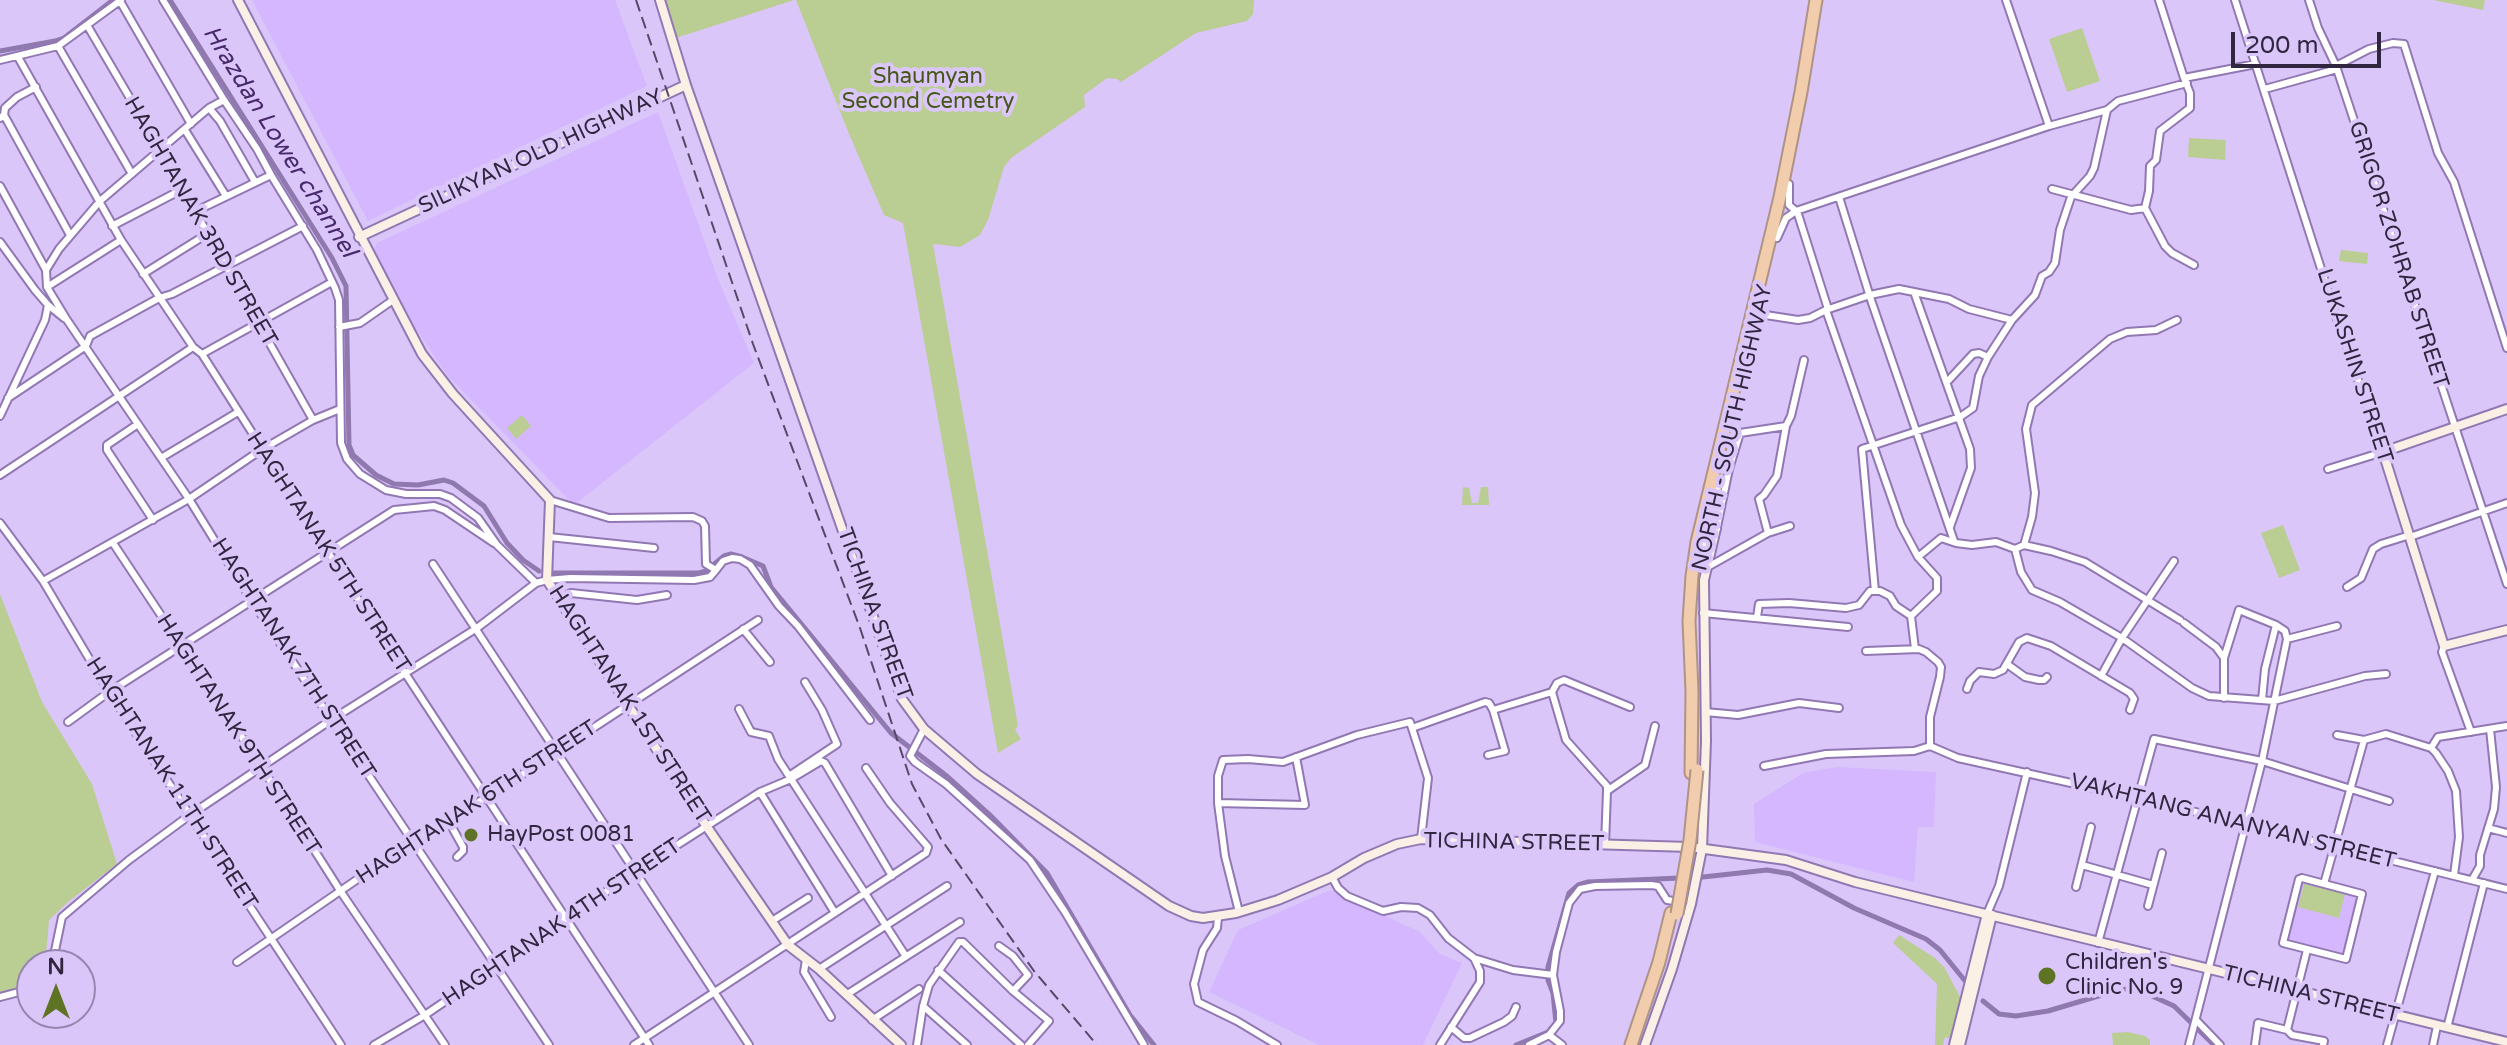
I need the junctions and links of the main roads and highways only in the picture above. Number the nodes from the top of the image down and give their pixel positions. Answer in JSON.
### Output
{"nodes":[{"id":1,"x":1816,"y":0,"type":"edge"},
{"id":2,"x":1822,"y":0,"type":"edge"},
{"id":3,"x":1694,"y":772,"type":"junction"},
{"id":4,"x":1633,"y":1045,"type":"edge"}],
"edges":[{"from":1,"to":3,"type":"highway","name":"NORTH - SOUTH HIGHWAY"},
{"from":2,"to":3,"type":"highway","name":"NORTH - SOUTH HIGHWAY"},
{"from":3,"to":4,"type":"highway","name":"NORTH - SOUTH HIGHWAY","bridge":true}]}
